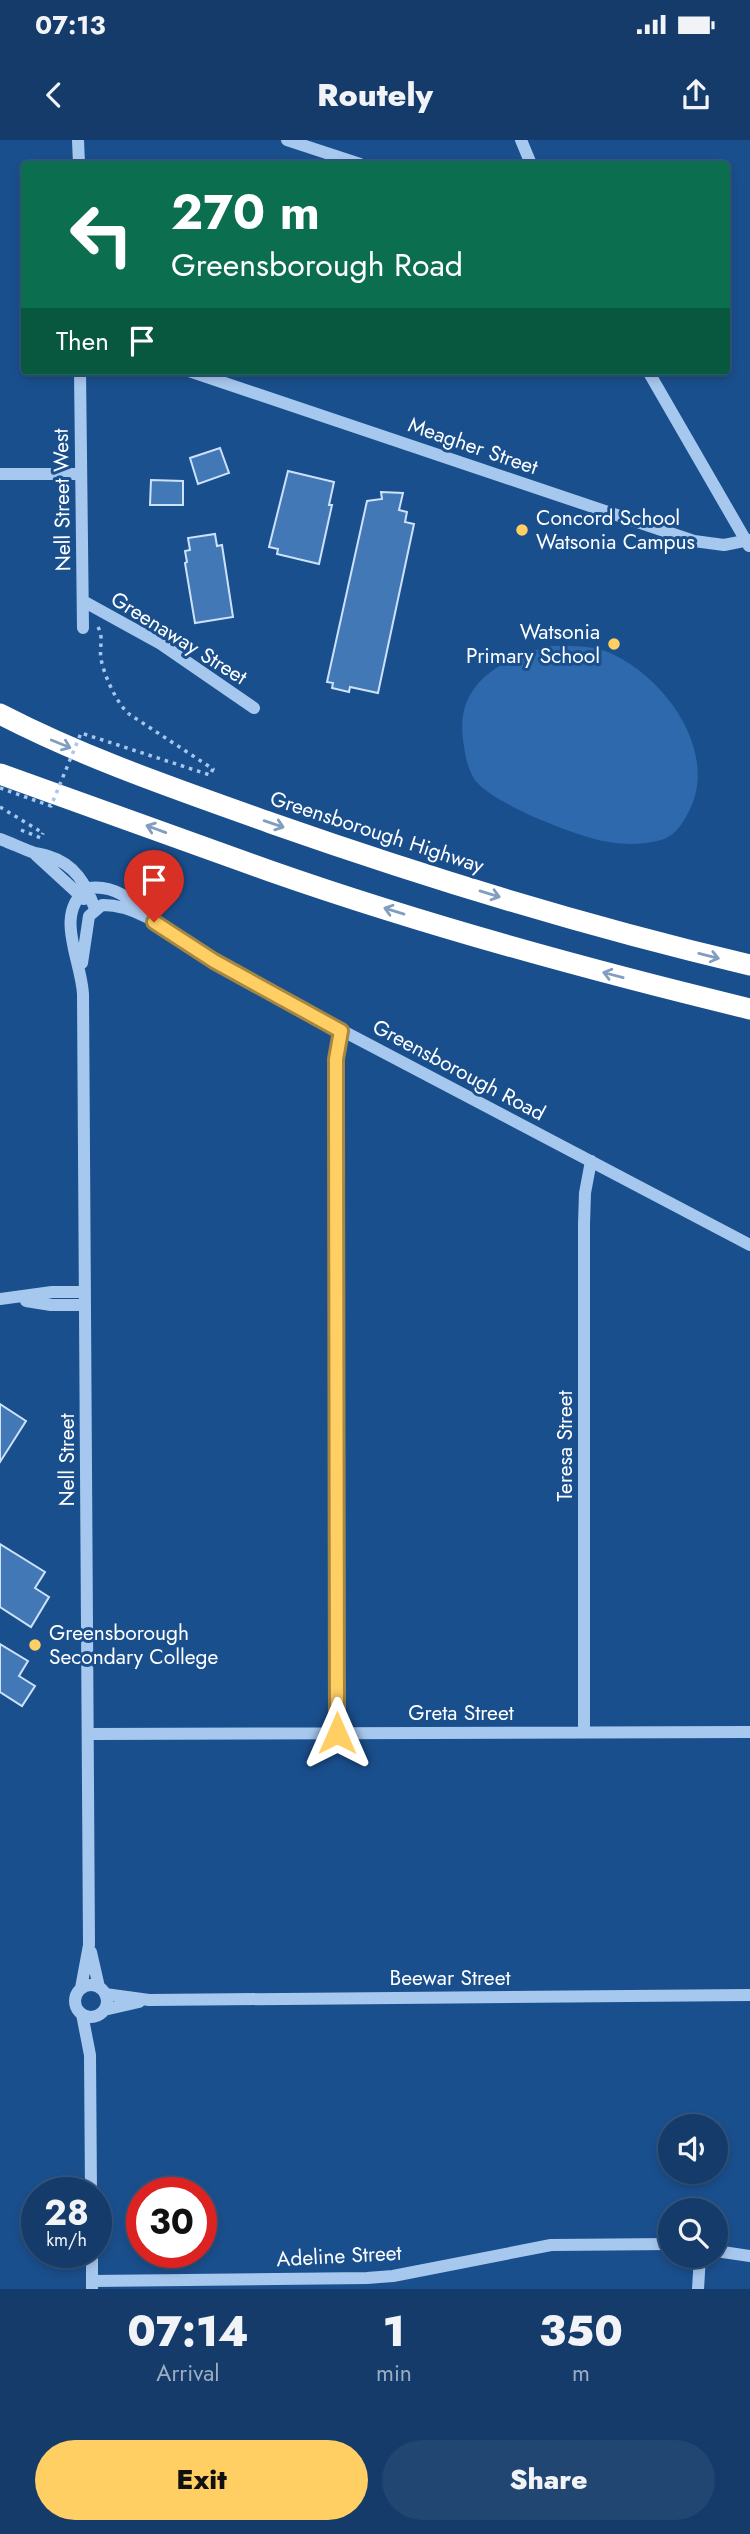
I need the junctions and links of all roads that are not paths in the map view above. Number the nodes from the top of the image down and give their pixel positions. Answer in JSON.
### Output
{"nodes":[{"id":1,"x":78,"y":140,"type":"edge"},
{"id":2,"x":287,"y":140,"type":"edge"},
{"id":3,"x":521,"y":140,"type":"edge"},
{"id":4,"x":79,"y":161,"type":"edge"},
{"id":5,"x":351,"y":161,"type":"edge"},
{"id":6,"x":530,"y":161,"type":"edge"},
{"id":7,"x":80,"y":375,"type":"edge"},
{"id":8,"x":201,"y":375,"type":"edge"},
{"id":9,"x":650,"y":375,"type":"edge"},
{"id":10,"x":0,"y":474,"type":"edge"},
{"id":11,"x":81,"y":474,"type":"junction"},
{"id":12,"x":749,"y":543,"type":"edge"},
{"id":13,"x":83,"y":601,"type":"junction"},
{"id":14,"x":83,"y":628,"type":"dead end"},
{"id":15,"x":254,"y":708,"type":"dead end"},
{"id":16,"x":0,"y":714,"type":"edge"},
{"id":17,"x":0,"y":774,"type":"edge"},
{"id":18,"x":0,"y":839,"type":"edge"},
{"id":19,"x":83,"y":892,"type":"junction"},
{"id":20,"x":94,"y":909,"type":"junction"},
{"id":21,"x":154,"y":922,"type":"junction"},
{"id":22,"x":750,"y":965,"type":"edge"},
{"id":23,"x":81,"y":974,"type":"junction"},
{"id":24,"x":750,"y":1009,"type":"edge"},
{"id":25,"x":341,"y":1031,"type":"junction"},
{"id":26,"x":591,"y":1161,"type":"junction"},
{"id":27,"x":750,"y":1245,"type":"edge"},
{"id":28,"x":85,"y":1298,"type":"junction"},
{"id":29,"x":6,"y":1299,"type":"edge"},
{"id":30,"x":584,"y":1731,"type":"junction"},
{"id":31,"x":750,"y":1732,"type":"edge"},
{"id":32,"x":337,"y":1733,"type":"junction"},
{"id":33,"x":88,"y":1734,"type":"junction"},
{"id":34,"x":89,"y":1945,"type":"junction"},
{"id":35,"x":81,"y":1988,"type":"junction"},
{"id":36,"x":102,"y":1991,"type":"junction"},
{"id":37,"x":750,"y":1995,"type":"edge"},
{"id":38,"x":149,"y":2000,"type":"junction"},
{"id":39,"x":101,"y":2012,"type":"junction"},
{"id":40,"x":82,"y":2014,"type":"junction"},
{"id":41,"x":90,"y":2055,"type":"junction"},
{"id":42,"x":91,"y":2177,"type":"edge"},
{"id":43,"x":658,"y":2244,"type":"edge"},
{"id":44,"x":728,"y":2253,"type":"edge"},
{"id":45,"x":750,"y":2256,"type":"edge"},
{"id":46,"x":699,"y":2268,"type":"edge"},
{"id":47,"x":92,"y":2285,"type":"edge"},
{"id":48,"x":698,"y":2289,"type":"edge"}],
"edges":[{"from":1,"to":4,"type":"street"},
{"from":2,"to":5,"type":"street"},
{"from":3,"to":6,"type":"street"},
{"from":7,"to":11,"type":"street","name":"Nell Street West"},
{"from":8,"to":12,"type":"street","name":"Meagher Street"},
{"from":9,"to":12,"type":"street"},
{"from":10,"to":11,"type":"street"},
{"from":11,"to":13,"type":"street","name":"Nell Street West"},
{"from":13,"to":14,"type":"street","name":"Nell Street West"},
{"from":13,"to":15,"type":"street","name":"Greenaway Street"},
{"from":16,"to":22,"type":"highway","name":"Greensborough Highway","one_way":true},
{"from":24,"to":17,"type":"highway","one_way":true},
{"from":18,"to":19,"type":"street"},
{"from":19,"to":20,"type":"street"},
{"from":19,"to":21,"type":"street","name":"Greensborough Road"},
{"from":19,"to":23,"type":"street","name":"Nell Street"},
{"from":20,"to":21,"type":"street","name":"Greensborough Road"},
{"from":20,"to":23,"type":"street","name":"Nell Street"},
{"from":21,"to":25,"type":"street","name":"Greensborough Road"},
{"from":23,"to":28,"type":"street","name":"Nell Street"},
{"from":25,"to":26,"type":"street","name":"Greensborough Road"},
{"from":25,"to":32,"type":"street"},
{"from":26,"to":27,"type":"street","name":"Greensborough Road"},
{"from":26,"to":30,"type":"street","name":"Teresa Street"},
{"from":28,"to":29,"type":"street"},
{"from":28,"to":33,"type":"street","name":"Nell Street"},
{"from":30,"to":31,"type":"street","name":"Greta Street"},
{"from":30,"to":32,"type":"street","name":"Greta Street"},
{"from":32,"to":33,"type":"street","name":"Greta Street"},
{"from":33,"to":34,"type":"street","name":"Nell Street"},
{"from":34,"to":35,"type":"street","name":"Nell Street"},
{"from":34,"to":36,"type":"street","name":"Nell Street"},
{"from":35,"to":36,"type":"street"},
{"from":35,"to":40,"type":"street"},
{"from":36,"to":38,"type":"street","name":"Beewar Street"},
{"from":36,"to":39,"type":"street"},
{"from":37,"to":38,"type":"street","name":"Beewar Street"},
{"from":38,"to":39,"type":"street","name":"Beewar Street"},
{"from":39,"to":40,"type":"street"},
{"from":39,"to":41,"type":"street"},
{"from":40,"to":41,"type":"street"},
{"from":41,"to":42,"type":"street"},
{"from":43,"to":47,"type":"street","name":"Adeline Street"},
{"from":44,"to":45,"type":"street"},
{"from":46,"to":48,"type":"street"}]}
